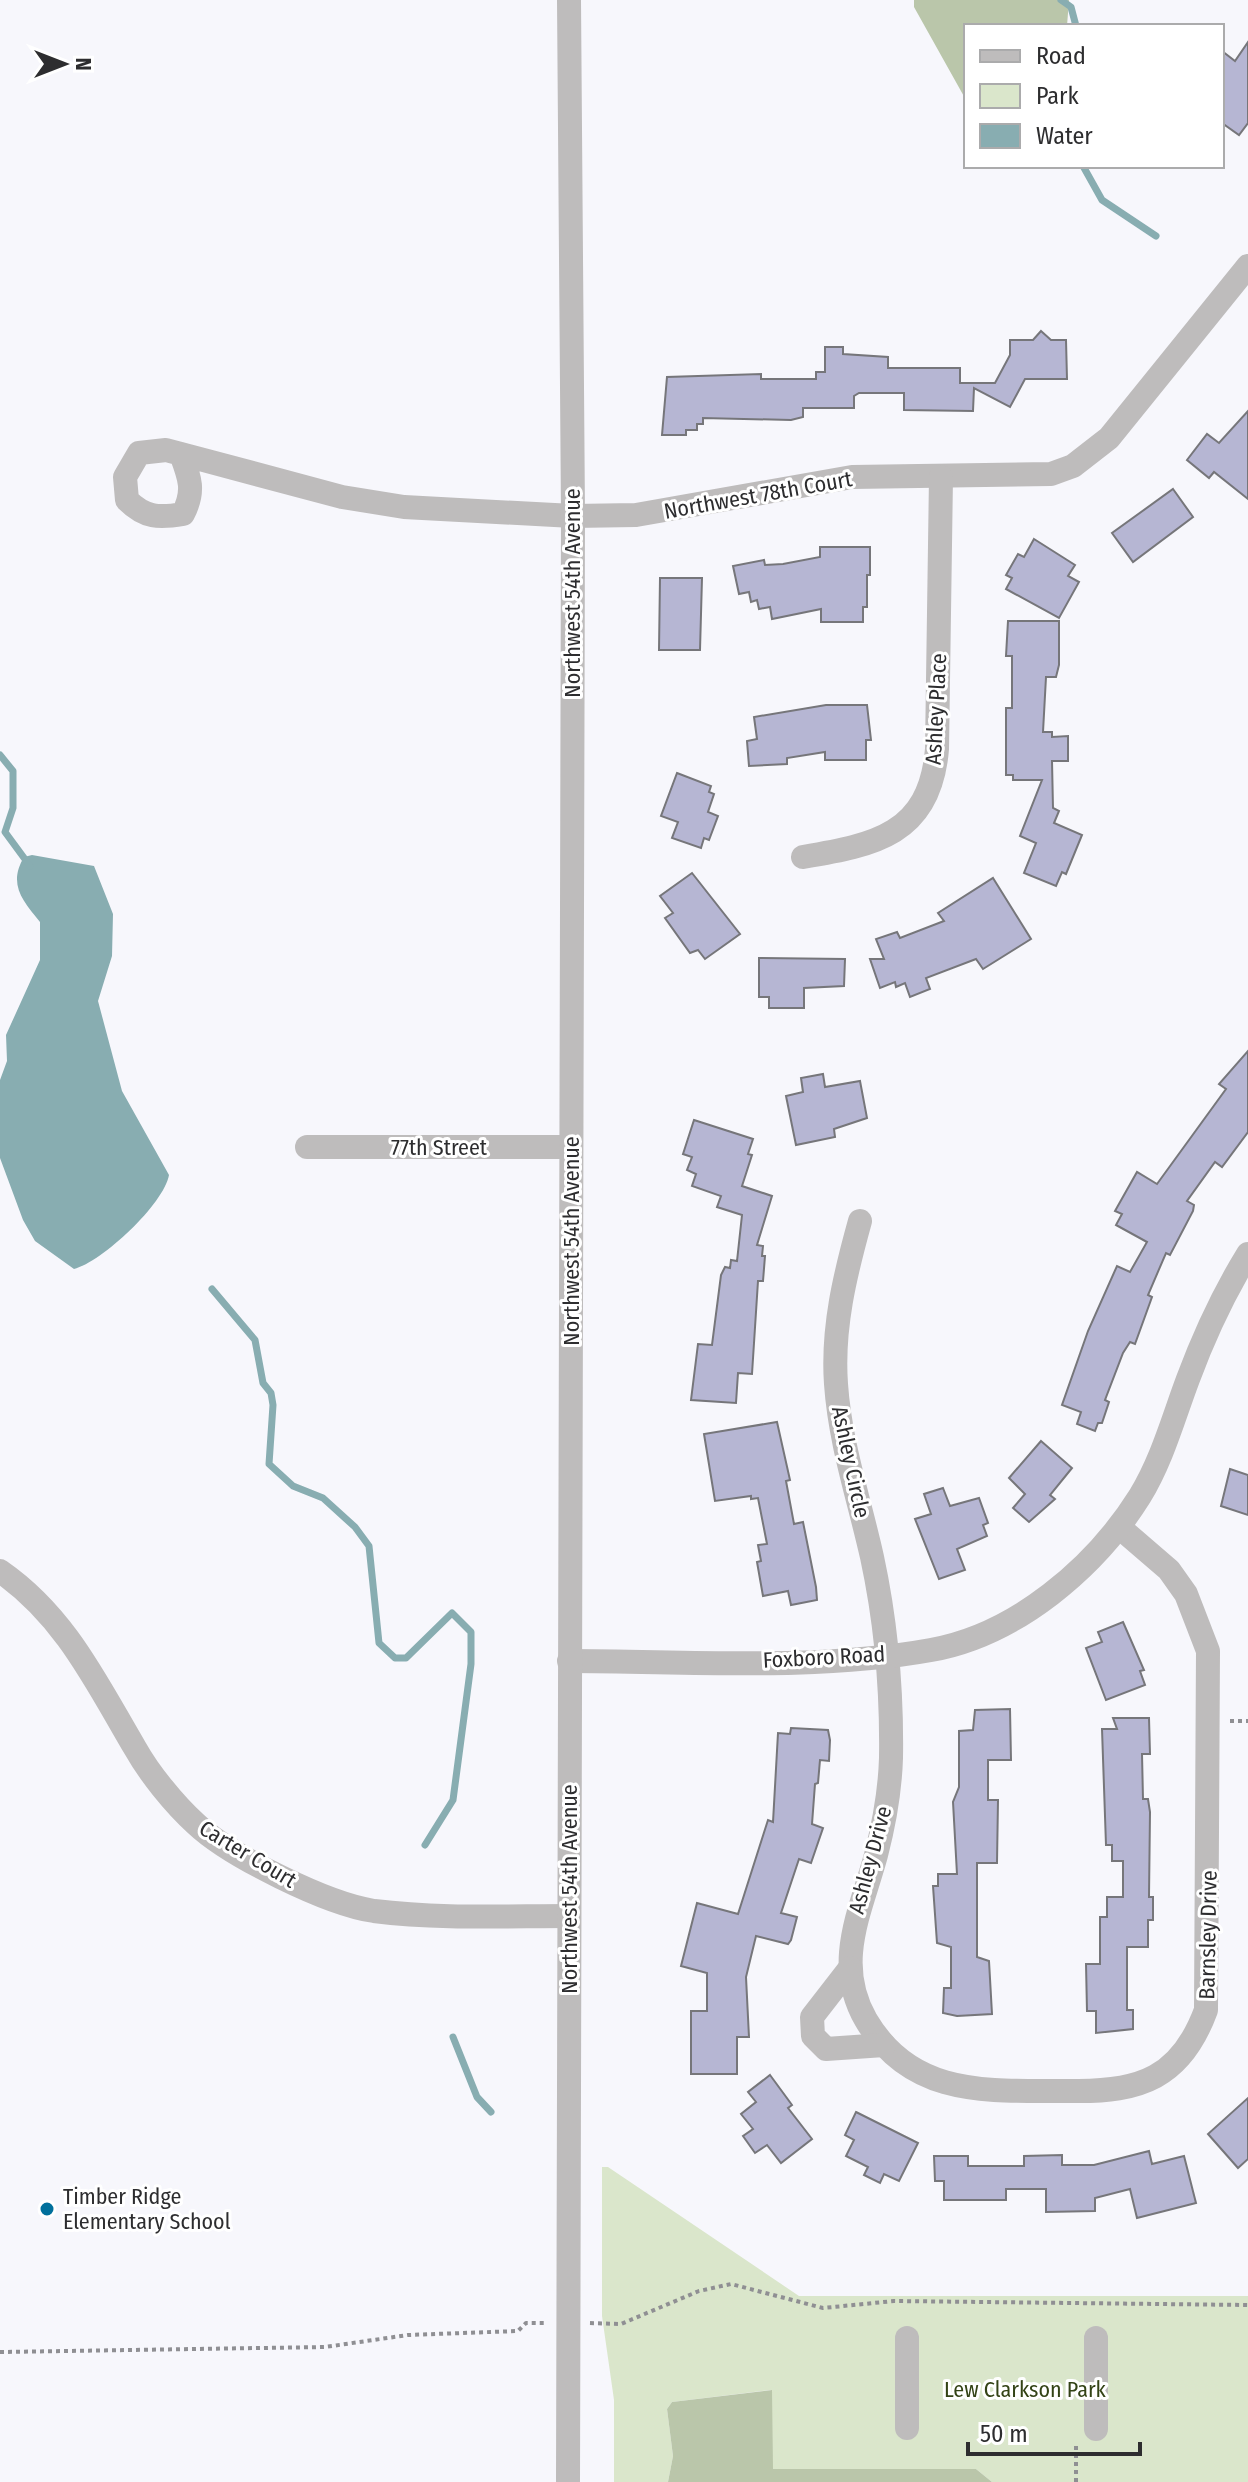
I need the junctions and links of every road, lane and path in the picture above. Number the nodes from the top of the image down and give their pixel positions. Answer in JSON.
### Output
{"nodes":[{"id":1,"x":569,"y":0,"type":"edge"},
{"id":2,"x":1248,"y":266,"type":"edge"},
{"id":3,"x":181,"y":454,"type":"dead end"},
{"id":4,"x":941,"y":477,"type":"junction"},
{"id":5,"x":573,"y":516,"type":"junction"},
{"id":6,"x":803,"y":857,"type":"dead end"},
{"id":7,"x":307,"y":1147,"type":"dead end"},
{"id":8,"x":571,"y":1147,"type":"junction"},
{"id":9,"x":860,"y":1221,"type":"dead end"},
{"id":10,"x":1248,"y":1254,"type":"edge"},
{"id":11,"x":1119,"y":1527,"type":"junction"},
{"id":12,"x":0,"y":1571,"type":"edge"},
{"id":13,"x":886,"y":1656,"type":"junction"},
{"id":14,"x":569,"y":1661,"type":"junction"},
{"id":15,"x":568,"y":1916,"type":"junction"},
{"id":16,"x":850,"y":1968,"type":"junction"},
{"id":17,"x":862,"y":2011,"type":"joint"},
{"id":18,"x":884,"y":2045,"type":"junction"},
{"id":19,"x":1248,"y":2305,"type":"edge"},
{"id":20,"x":567,"y":2323,"type":"junction"},
{"id":21,"x":907,"y":2338,"type":"dead end"},
{"id":22,"x":1096,"y":2338,"type":"dead end"},
{"id":23,"x":0,"y":2352,"type":"edge"},
{"id":24,"x":907,"y":2428,"type":"dead end"},
{"id":25,"x":1086,"y":2429,"type":"joint"},
{"id":26,"x":568,"y":2482,"type":"edge"},
{"id":27,"x":1076,"y":2482,"type":"edge"}],
"edges":[{"from":1,"to":5,"type":"street","name":"Northwest 54th Avenue"},
{"from":2,"to":4,"type":"street","name":"Northwest 78th Court"},
{"from":3,"to":5,"type":"street","name":"Northwest 78th Court"},
{"from":4,"to":5,"type":"street","name":"Northwest 78th Court"},
{"from":4,"to":6,"type":"street","name":"Ashley Place"},
{"from":5,"to":8,"type":"street","name":"Northwest 54th Avenue"},
{"from":7,"to":8,"type":"street","name":"77th Street"},
{"from":8,"to":14,"type":"street","name":"Northwest 54th Avenue"},
{"from":9,"to":13,"type":"street","name":"Ashley Circle"},
{"from":10,"to":11,"type":"street","name":"Foxboro Road"},
{"from":11,"to":13,"type":"street","name":"Foxboro Road"},
{"from":11,"to":18,"type":"street","name":"Barnsley Drive"},
{"from":12,"to":15,"type":"street","name":"Carter Court"},
{"from":13,"to":14,"type":"street","name":"Foxboro Road"},
{"from":13,"to":16,"type":"street","name":"Ashley Drive"},
{"from":14,"to":15,"type":"street","name":"Northwest 54th Avenue"},
{"from":15,"to":20,"type":"street","name":"Northwest 54th Avenue"},
{"from":16,"to":17,"type":"street","name":"Ashley Drive"},
{"from":16,"to":18,"type":"street"},
{"from":17,"to":18,"type":"street","name":"Barnsley Drive"},
{"from":19,"to":20,"type":"path"},
{"from":20,"to":23,"type":"path"},
{"from":20,"to":26,"type":"street","name":"Northwest 54th Avenue"},
{"from":21,"to":24,"type":"street"},
{"from":22,"to":25,"type":"street"},
{"from":25,"to":27,"type":"path"}]}
